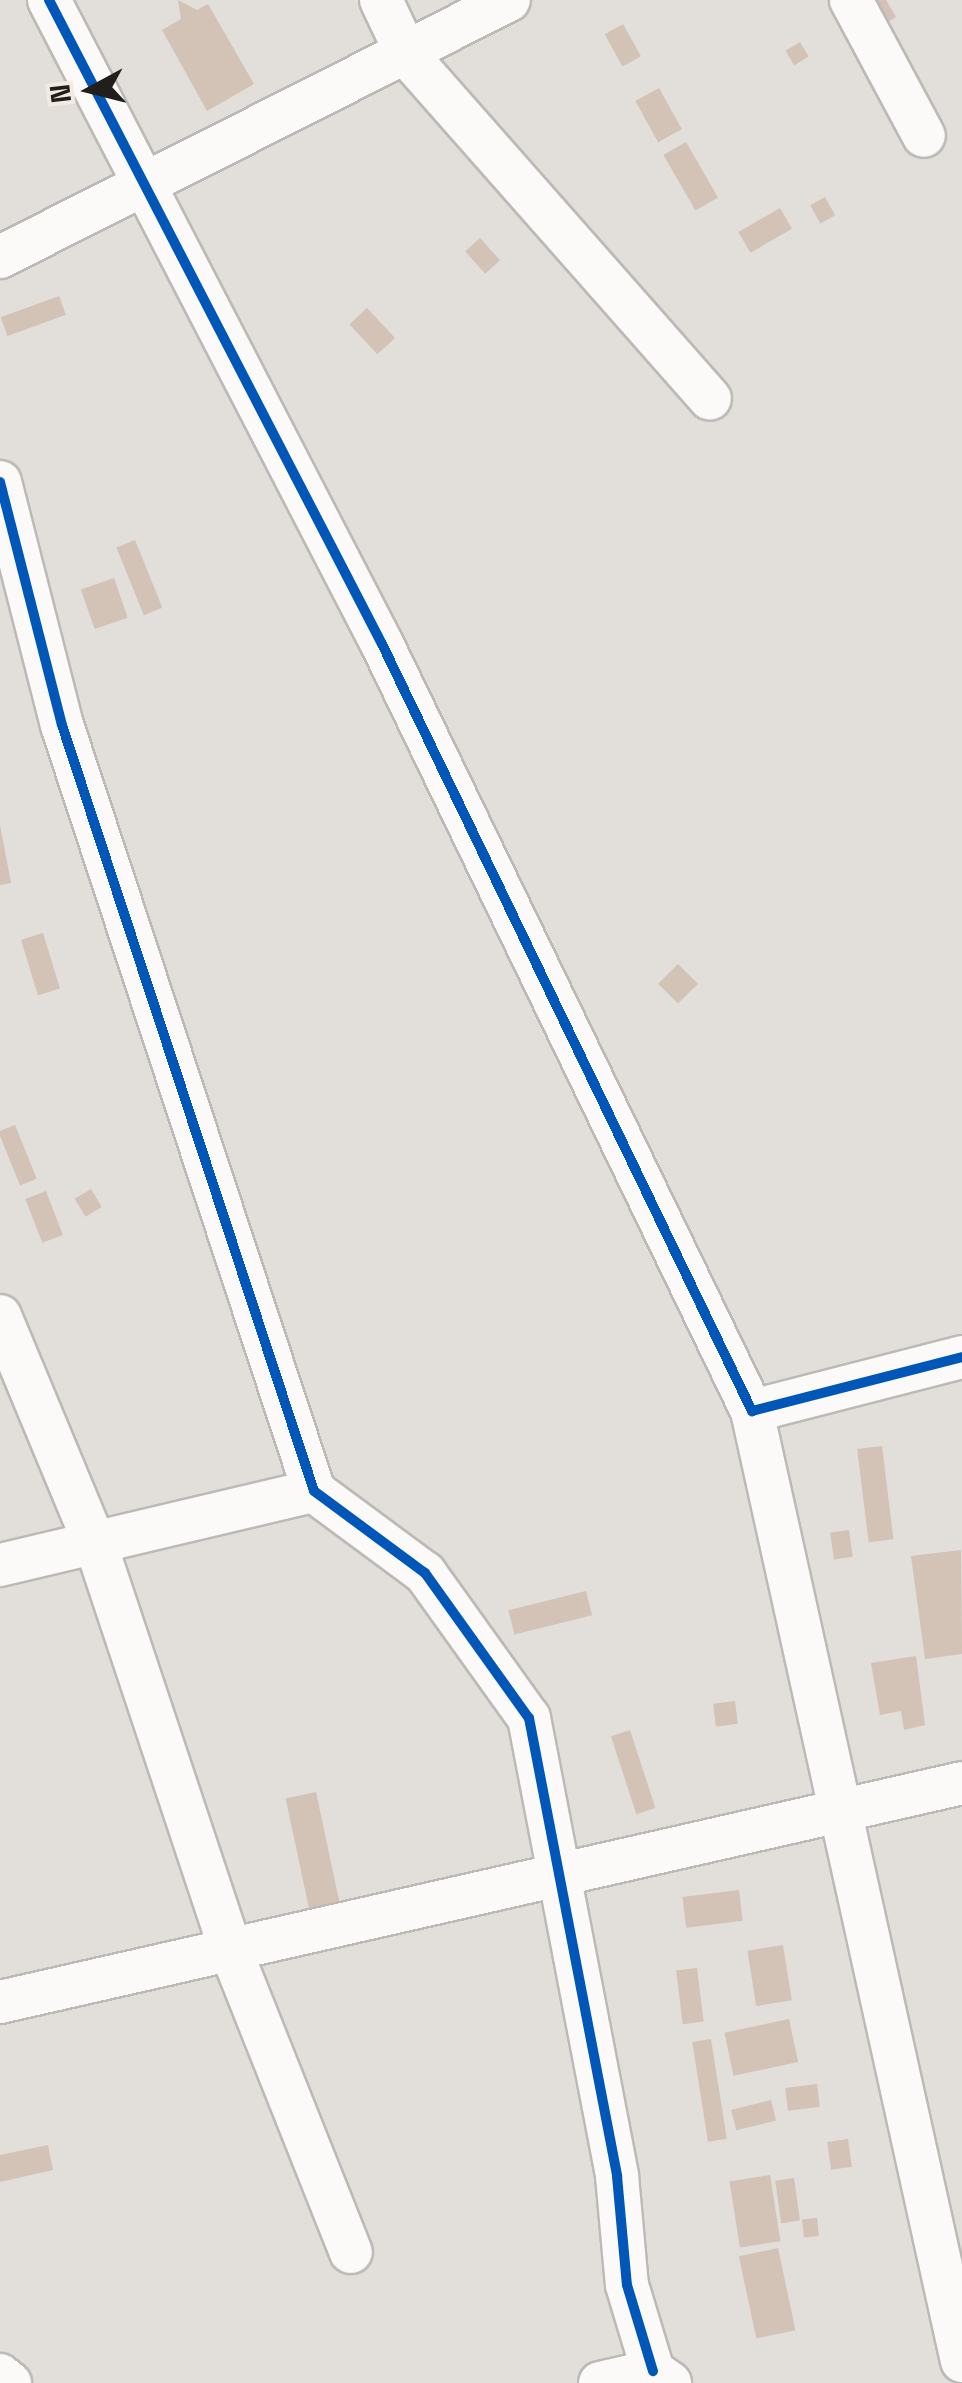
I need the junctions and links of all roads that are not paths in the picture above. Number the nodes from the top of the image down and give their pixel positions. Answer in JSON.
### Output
{"nodes":[{"id":1,"x":49,"y":0,"type":"edge"},
{"id":2,"x":381,"y":0,"type":"edge"},
{"id":3,"x":509,"y":0,"type":"edge"},
{"id":4,"x":851,"y":0,"type":"edge"},
{"id":5,"x":407,"y":54,"type":"junction"},
{"id":6,"x":924,"y":136,"type":"dead end"},
{"id":7,"x":144,"y":184,"type":"junction"},
{"id":8,"x":0,"y":258,"type":"edge"},
{"id":9,"x":710,"y":399,"type":"dead end"},
{"id":10,"x":0,"y":482,"type":"edge"},
{"id":11,"x":0,"y":1316,"type":"edge"},
{"id":12,"x":962,"y":1357,"type":"edge"},
{"id":13,"x":752,"y":1412,"type":"junction"},
{"id":14,"x":314,"y":1491,"type":"junction"},
{"id":15,"x":94,"y":1542,"type":"junction"},
{"id":16,"x":0,"y":1565,"type":"edge"},
{"id":17,"x":962,"y":1784,"type":"edge"},
{"id":18,"x":837,"y":1812,"type":"junction"},
{"id":19,"x":560,"y":1880,"type":"junction"},
{"id":20,"x":232,"y":1951,"type":"junction"},
{"id":21,"x":0,"y":2002,"type":"edge"},
{"id":22,"x":351,"y":2252,"type":"dead end"},
{"id":23,"x":962,"y":2361,"type":"edge"},
{"id":24,"x":0,"y":2375,"type":"edge"},
{"id":25,"x":661,"y":2377,"type":"edge"},
{"id":26,"x":10,"y":2383,"type":"edge"},
{"id":27,"x":600,"y":2383,"type":"edge"}],
"edges":[{"from":1,"to":7,"type":"street"},
{"from":2,"to":5,"type":"street"},
{"from":3,"to":5,"type":"street"},
{"from":4,"to":6,"type":"street"},
{"from":5,"to":7,"type":"street"},
{"from":5,"to":9,"type":"street"},
{"from":7,"to":8,"type":"street"},
{"from":7,"to":13,"type":"street"},
{"from":10,"to":14,"type":"street"},
{"from":11,"to":15,"type":"street"},
{"from":12,"to":13,"type":"street"},
{"from":13,"to":18,"type":"street"},
{"from":14,"to":15,"type":"street"},
{"from":14,"to":19,"type":"street"},
{"from":15,"to":16,"type":"street"},
{"from":15,"to":20,"type":"street"},
{"from":17,"to":18,"type":"street"},
{"from":18,"to":19,"type":"street"},
{"from":18,"to":23,"type":"street"},
{"from":19,"to":20,"type":"street"},
{"from":19,"to":25,"type":"street"},
{"from":20,"to":21,"type":"street"},
{"from":20,"to":22,"type":"street"},
{"from":24,"to":26,"type":"street"},
{"from":25,"to":27,"type":"street"}]}
